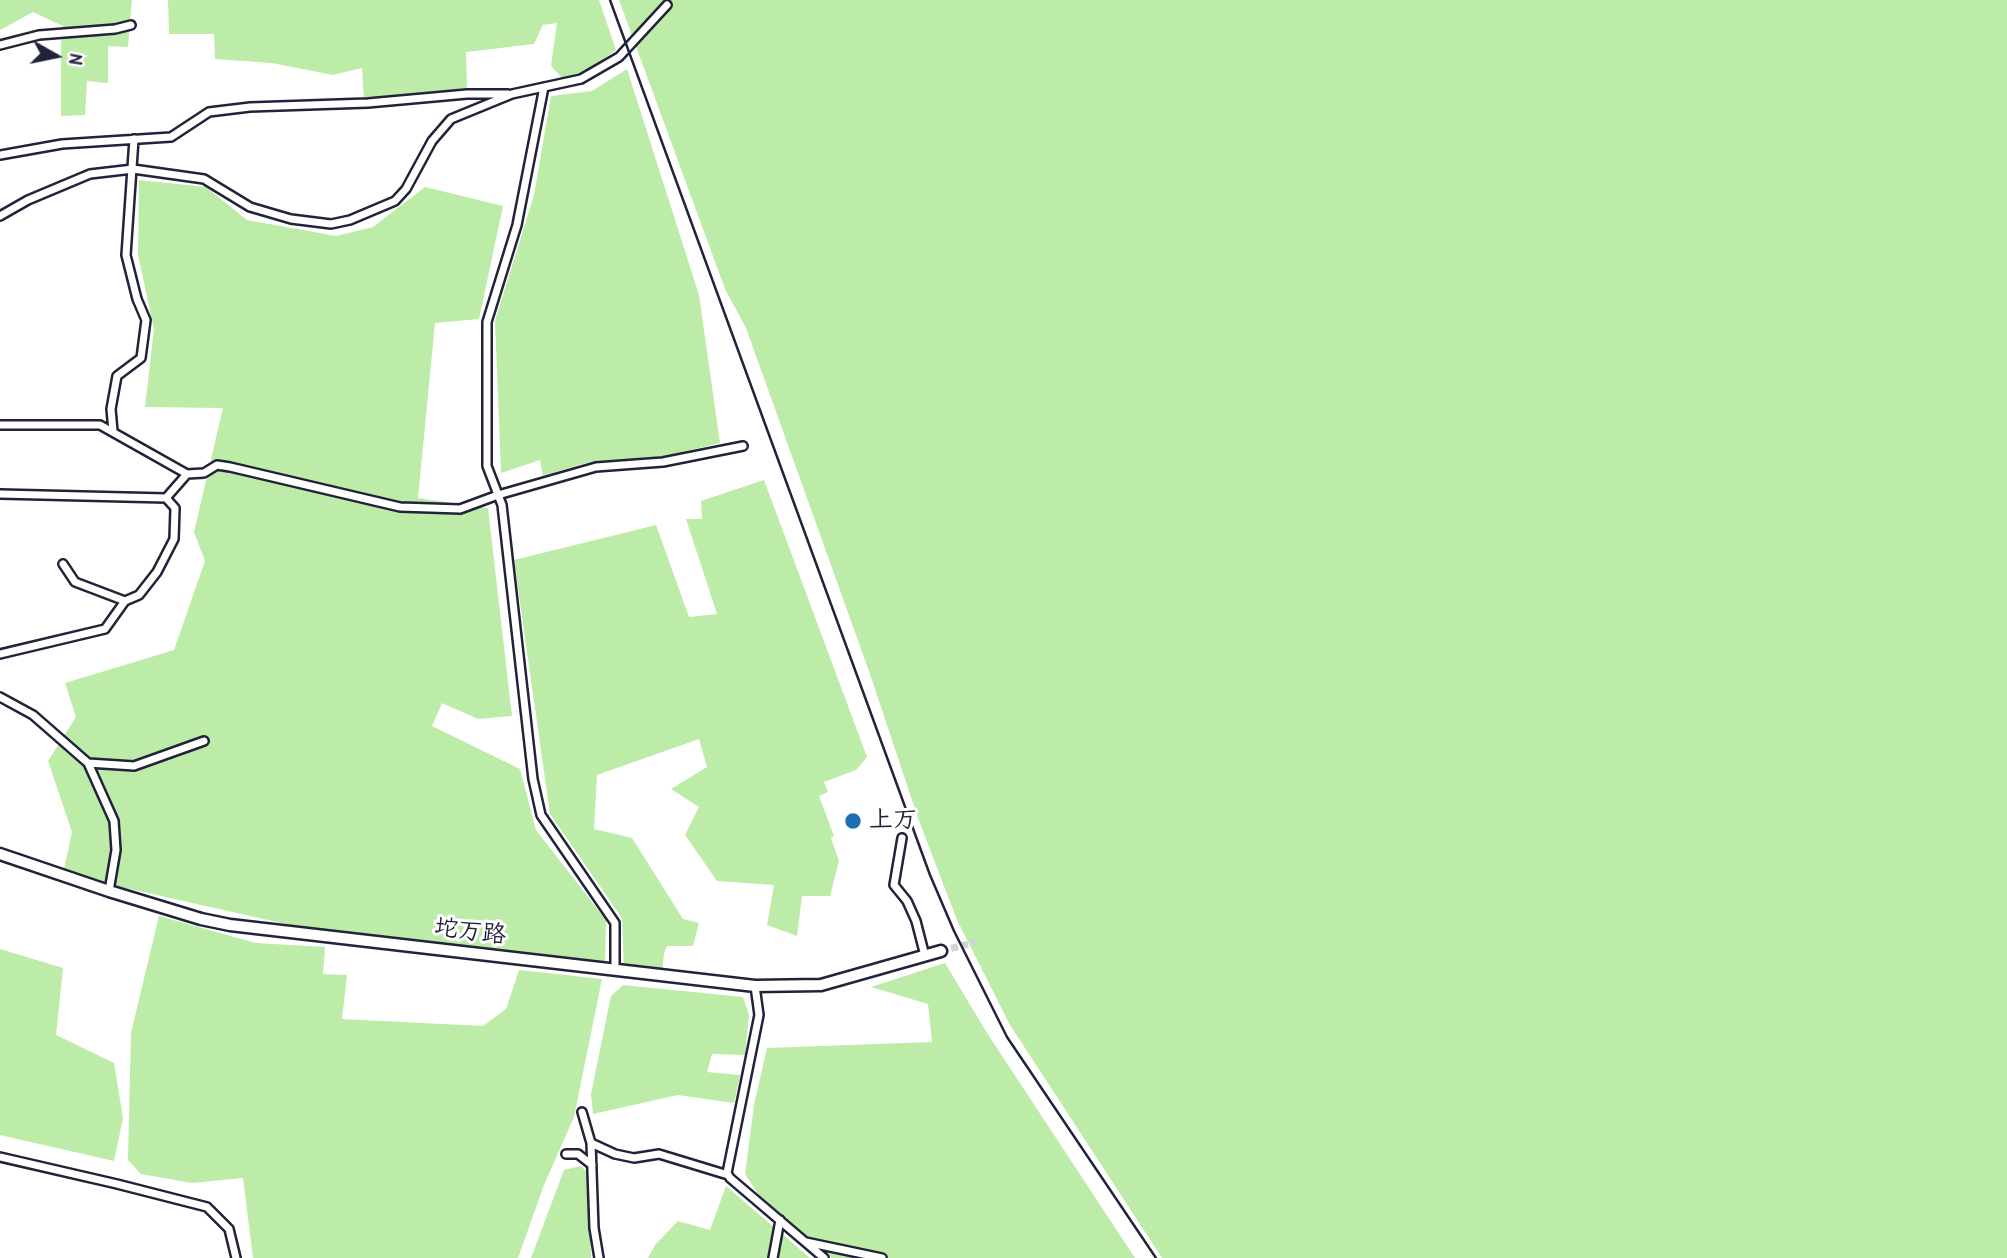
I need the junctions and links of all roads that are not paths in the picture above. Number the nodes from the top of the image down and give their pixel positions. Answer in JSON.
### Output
{"nodes":[{"id":1,"x":667,"y":5,"type":"dead end"},
{"id":2,"x":131,"y":25,"type":"dead end"},
{"id":3,"x":0,"y":46,"type":"edge"},
{"id":4,"x":544,"y":87,"type":"junction"},
{"id":5,"x":512,"y":94,"type":"junction"},
{"id":6,"x":134,"y":139,"type":"junction"},
{"id":7,"x":0,"y":155,"type":"edge"},
{"id":8,"x":133,"y":169,"type":"junction"},
{"id":9,"x":0,"y":216,"type":"edge"},
{"id":10,"x":0,"y":425,"type":"edge"},
{"id":11,"x":113,"y":431,"type":"junction"},
{"id":12,"x":743,"y":446,"type":"dead end"},
{"id":13,"x":187,"y":474,"type":"junction"},
{"id":14,"x":0,"y":494,"type":"edge"},
{"id":15,"x":498,"y":495,"type":"junction"},
{"id":16,"x":166,"y":498,"type":"junction"},
{"id":17,"x":64,"y":564,"type":"dead end"},
{"id":18,"x":125,"y":601,"type":"junction"},
{"id":19,"x":0,"y":654,"type":"edge"},
{"id":20,"x":0,"y":697,"type":"edge"},
{"id":21,"x":204,"y":741,"type":"dead end"},
{"id":22,"x":88,"y":763,"type":"junction"},
{"id":23,"x":902,"y":838,"type":"dead end"},
{"id":24,"x":0,"y":854,"type":"edge"},
{"id":25,"x":110,"y":891,"type":"junction"},
{"id":26,"x":941,"y":951,"type":"tunnel mouth"},
{"id":27,"x":925,"y":956,"type":"junction"},
{"id":28,"x":615,"y":969,"type":"junction"},
{"id":29,"x":755,"y":986,"type":"junction"},
{"id":30,"x":582,"y":1112,"type":"dead end"},
{"id":31,"x":591,"y":1143,"type":"junction"},
{"id":32,"x":566,"y":1154,"type":"dead end"},
{"id":33,"x":0,"y":1157,"type":"edge"},
{"id":34,"x":592,"y":1166,"type":"junction"},
{"id":35,"x":728,"y":1175,"type":"junction"},
{"id":36,"x":780,"y":1220,"type":"junction"},
{"id":37,"x":806,"y":1242,"type":"junction"},
{"id":38,"x":236,"y":1258,"type":"edge"},
{"id":39,"x":599,"y":1258,"type":"edge"},
{"id":40,"x":773,"y":1258,"type":"edge"},
{"id":41,"x":824,"y":1258,"type":"edge"},
{"id":42,"x":882,"y":1258,"type":"edge"}],
"edges":[{"from":1,"to":4,"type":"street"},
{"from":2,"to":3,"type":"street"},
{"from":4,"to":5,"type":"street"},
{"from":4,"to":15,"type":"street"},
{"from":5,"to":6,"type":"street"},
{"from":5,"to":8,"type":"street"},
{"from":6,"to":7,"type":"street"},
{"from":6,"to":8,"type":"street"},
{"from":8,"to":9,"type":"street"},
{"from":8,"to":11,"type":"street"},
{"from":10,"to":11,"type":"street"},
{"from":11,"to":13,"type":"street"},
{"from":12,"to":15,"type":"street"},
{"from":13,"to":15,"type":"street"},
{"from":13,"to":16,"type":"street"},
{"from":14,"to":16,"type":"street"},
{"from":15,"to":28,"type":"street"},
{"from":16,"to":18,"type":"street"},
{"from":17,"to":18,"type":"street"},
{"from":18,"to":19,"type":"street"},
{"from":20,"to":22,"type":"street"},
{"from":21,"to":22,"type":"street"},
{"from":22,"to":25,"type":"street"},
{"from":23,"to":27,"type":"street"},
{"from":24,"to":25,"type":"main road","name":"坨万路"},
{"from":25,"to":28,"type":"main road","name":"坨万路"},
{"from":26,"to":27,"type":"main road","name":"坨万路"},
{"from":27,"to":29,"type":"main road","name":"坨万路"},
{"from":28,"to":29,"type":"main road","name":"坨万路"},
{"from":29,"to":35,"type":"street"},
{"from":30,"to":31,"type":"street"},
{"from":31,"to":34,"type":"street"},
{"from":31,"to":35,"type":"street"},
{"from":32,"to":34,"type":"street"},
{"from":33,"to":38,"type":"street"},
{"from":34,"to":39,"type":"street"},
{"from":35,"to":36,"type":"street"},
{"from":36,"to":37,"type":"street"},
{"from":36,"to":40,"type":"street"},
{"from":37,"to":41,"type":"street"},
{"from":37,"to":42,"type":"street"}]}
